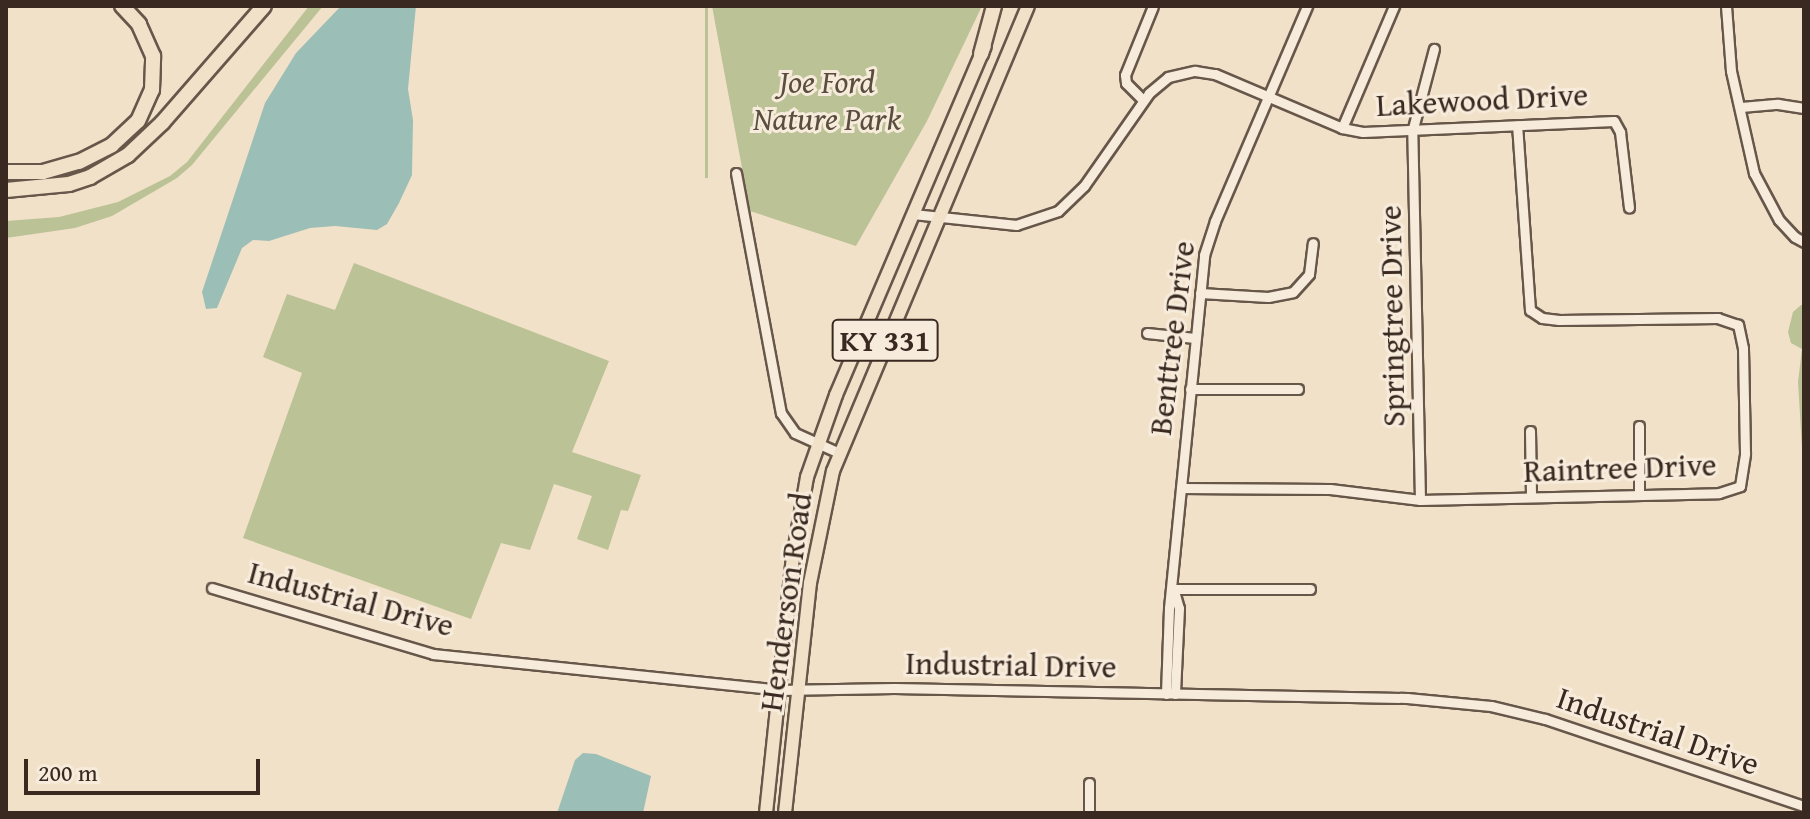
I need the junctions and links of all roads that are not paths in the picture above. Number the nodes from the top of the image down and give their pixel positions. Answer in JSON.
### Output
{"nodes":[{"id":1,"x":122,"y":6,"type":"edge"},
{"id":2,"x":264,"y":6,"type":"edge"},
{"id":3,"x":994,"y":6,"type":"edge"},
{"id":4,"x":1002,"y":6,"type":"edge"},
{"id":5,"x":1028,"y":6,"type":"edge"},
{"id":6,"x":1153,"y":6,"type":"edge"},
{"id":7,"x":1307,"y":6,"type":"edge"},
{"id":8,"x":1394,"y":6,"type":"edge"},
{"id":9,"x":1726,"y":6,"type":"edge"},
{"id":10,"x":1434,"y":49,"type":"dead end"},
{"id":11,"x":981,"y":54,"type":"junction"},
{"id":12,"x":1269,"y":96,"type":"junction"},
{"id":13,"x":1143,"y":100,"type":"junction"},
{"id":14,"x":1741,"y":107,"type":"junction"},
{"id":15,"x":1804,"y":108,"type":"edge"},
{"id":16,"x":1517,"y":125,"type":"junction"},
{"id":17,"x":1342,"y":128,"type":"junction"},
{"id":18,"x":1412,"y":132,"type":"junction"},
{"id":19,"x":6,"y":172,"type":"edge"},
{"id":20,"x":736,"y":173,"type":"dead end"},
{"id":21,"x":6,"y":190,"type":"edge"},
{"id":22,"x":1629,"y":207,"type":"dead end"},
{"id":23,"x":913,"y":214,"type":"junction"},
{"id":24,"x":937,"y":217,"type":"junction"},
{"id":25,"x":1804,"y":242,"type":"edge"},
{"id":26,"x":1313,"y":243,"type":"dead end"},
{"id":27,"x":1200,"y":293,"type":"junction"},
{"id":28,"x":1147,"y":333,"type":"dead end"},
{"id":29,"x":1195,"y":338,"type":"junction"},
{"id":30,"x":1190,"y":389,"type":"junction"},
{"id":31,"x":1298,"y":389,"type":"dead end"},
{"id":32,"x":1639,"y":426,"type":"dead end"},
{"id":33,"x":1530,"y":431,"type":"dead end"},
{"id":34,"x":818,"y":443,"type":"junction"},
{"id":35,"x":839,"y":453,"type":"junction"},
{"id":36,"x":1181,"y":488,"type":"junction"},
{"id":37,"x":1639,"y":494,"type":"junction"},
{"id":38,"x":1531,"y":497,"type":"junction"},
{"id":39,"x":1420,"y":500,"type":"junction"},
{"id":40,"x":212,"y":588,"type":"dead end"},
{"id":41,"x":1173,"y":589,"type":"junction"},
{"id":42,"x":1310,"y":589,"type":"dead end"},
{"id":43,"x":779,"y":690,"type":"junction"},
{"id":44,"x":799,"y":690,"type":"junction"},
{"id":45,"x":1170,"y":694,"type":"junction"},
{"id":46,"x":1089,"y":783,"type":"dead end"},
{"id":47,"x":1804,"y":806,"type":"edge"},
{"id":48,"x":766,"y":813,"type":"edge"},
{"id":49,"x":785,"y":813,"type":"edge"},
{"id":50,"x":1089,"y":813,"type":"edge"}],
"edges":[{"from":1,"to":19,"type":"highway"},
{"from":2,"to":21,"type":"highway"},
{"from":3,"to":11,"type":"highway"},
{"from":4,"to":11,"type":"main road","name":"Henderson Road","number":"KY 331"},
{"from":5,"to":24,"type":"main road","name":"Henderson Road","number":"KY 331"},
{"from":6,"to":13,"type":"street"},
{"from":7,"to":12,"type":"street","name":"Benttree Drive"},
{"from":8,"to":17,"type":"street"},
{"from":9,"to":14,"type":"street"},
{"from":10,"to":18,"type":"street","name":"Springtree Drive"},
{"from":11,"to":23,"type":"main road","name":"Henderson Road","number":"KY 331"},
{"from":12,"to":13,"type":"street","name":"Lakewood Drive"},
{"from":12,"to":17,"type":"street","name":"Lakewood Drive"},
{"from":12,"to":27,"type":"street","name":"Benttree Drive"},
{"from":13,"to":24,"type":"street","name":"Lakewood Drive"},
{"from":14,"to":15,"type":"street"},
{"from":14,"to":25,"type":"street"},
{"from":16,"to":18,"type":"street","name":"Lakewood Drive"},
{"from":16,"to":22,"type":"street","name":"Lakewood Drive"},
{"from":16,"to":37,"type":"street","name":"Raintree Drive"},
{"from":17,"to":18,"type":"street","name":"Lakewood Drive"},
{"from":18,"to":39,"type":"street","name":"Springtree Drive"},
{"from":20,"to":34,"type":"street"},
{"from":23,"to":24,"type":"street","name":"Lakewood Drive"},
{"from":23,"to":34,"type":"main road","name":"Henderson Road","number":"KY 331"},
{"from":24,"to":35,"type":"main road","name":"Henderson Road","number":"KY 331"},
{"from":26,"to":27,"type":"street"},
{"from":27,"to":29,"type":"street","name":"Benttree Drive"},
{"from":28,"to":29,"type":"street"},
{"from":29,"to":30,"type":"street","name":"Benttree Drive"},
{"from":30,"to":31,"type":"street"},
{"from":30,"to":36,"type":"street","name":"Benttree Drive"},
{"from":32,"to":37,"type":"street"},
{"from":33,"to":38,"type":"street"},
{"from":34,"to":35,"type":"street"},
{"from":34,"to":43,"type":"main road","name":"Henderson Road","number":"KY 331"},
{"from":35,"to":44,"type":"main road","name":"Henderson Road","number":"KY 331"},
{"from":36,"to":39,"type":"street","name":"Raintree Drive"},
{"from":36,"to":41,"type":"street","name":"Benttree Drive"},
{"from":37,"to":38,"type":"street","name":"Raintree Drive"},
{"from":38,"to":39,"type":"street","name":"Raintree Drive"},
{"from":40,"to":43,"type":"street","name":"Industrial Drive"},
{"from":41,"to":42,"type":"street"},
{"from":41,"to":45,"type":"street","name":"Benttree Drive"},
{"from":43,"to":44,"type":"street","name":"Industrial Drive"},
{"from":43,"to":48,"type":"main road","name":"Henderson Road"},
{"from":44,"to":45,"type":"street","name":"Industrial Drive"},
{"from":44,"to":49,"type":"main road","name":"Henderson Road"},
{"from":45,"to":47,"type":"street","name":"Industrial Drive"},
{"from":46,"to":50,"type":"street"}]}
